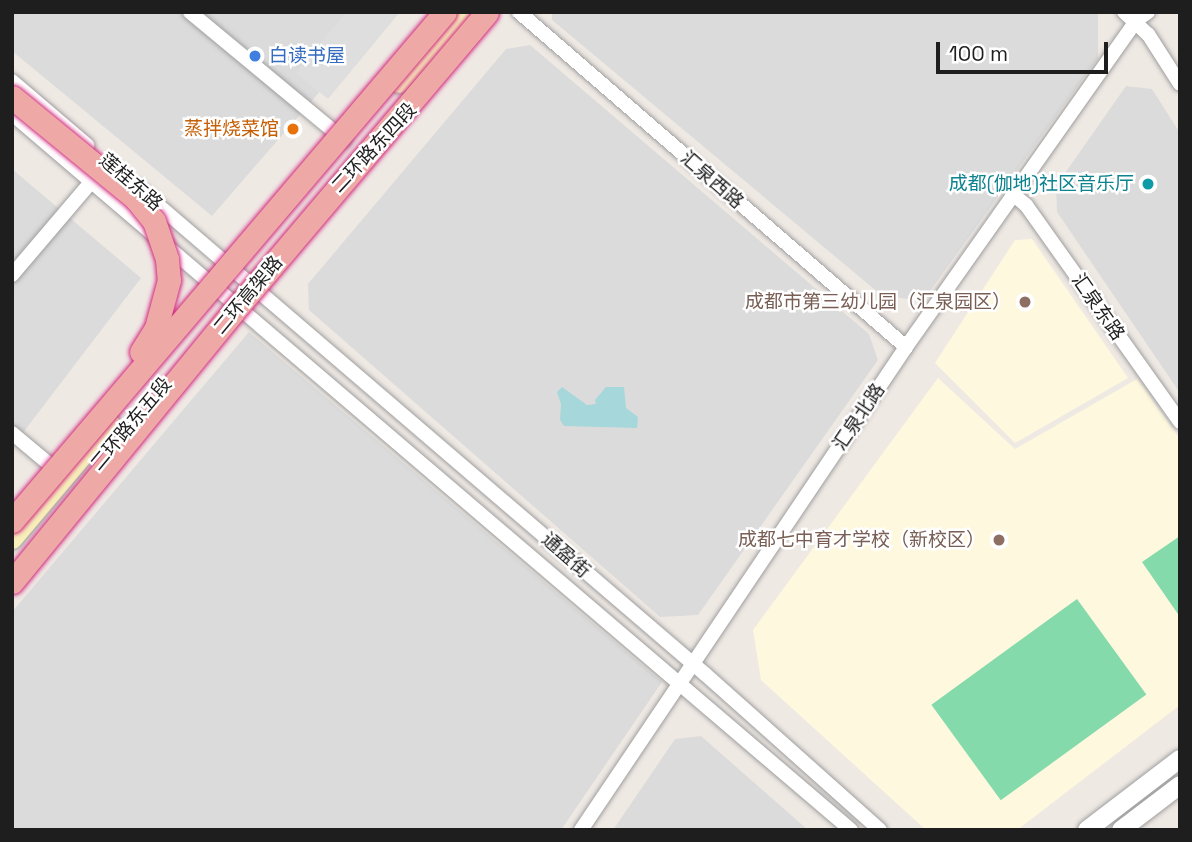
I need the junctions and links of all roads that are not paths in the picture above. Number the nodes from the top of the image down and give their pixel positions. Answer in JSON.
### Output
{"nodes":[{"id":1,"x":190,"y":12,"type":"edge"},
{"id":2,"x":445,"y":12,"type":"edge"},
{"id":3,"x":460,"y":12,"type":"edge"},
{"id":4,"x":487,"y":12,"type":"edge"},
{"id":5,"x":498,"y":12,"type":"edge"},
{"id":6,"x":519,"y":12,"type":"edge"},
{"id":7,"x":1148,"y":12,"type":"edge"},
{"id":8,"x":1130,"y":17,"type":"edge"},
{"id":9,"x":12,"y":81,"type":"edge"},
{"id":10,"x":1180,"y":84,"type":"edge"},
{"id":11,"x":12,"y":97,"type":"edge"},
{"id":12,"x":12,"y":114,"type":"edge"},
{"id":13,"x":348,"y":143,"type":"junction"},
{"id":14,"x":92,"y":181,"type":"junction"},
{"id":15,"x":1014,"y":195,"type":"junction"},
{"id":16,"x":12,"y":275,"type":"edge"},
{"id":17,"x":243,"y":278,"type":"junction"},
{"id":18,"x":227,"y":296,"type":"junction"},
{"id":19,"x":906,"y":348,"type":"junction"},
{"id":20,"x":1180,"y":422,"type":"edge"},
{"id":21,"x":12,"y":433,"type":"edge"},
{"id":22,"x":85,"y":436,"type":"junction"},
{"id":23,"x":65,"y":477,"type":"junction"},
{"id":24,"x":12,"y":521,"type":"edge"},
{"id":25,"x":12,"y":539,"type":"edge"},
{"id":26,"x":12,"y":565,"type":"edge"},
{"id":27,"x":12,"y":582,"type":"edge"},
{"id":28,"x":691,"y":662,"type":"junction"},
{"id":29,"x":678,"y":681,"type":"junction"},
{"id":30,"x":1180,"y":760,"type":"edge"},
{"id":31,"x":1180,"y":785,"type":"edge"},
{"id":32,"x":581,"y":830,"type":"edge"},
{"id":33,"x":851,"y":830,"type":"edge"},
{"id":34,"x":880,"y":830,"type":"edge"},
{"id":35,"x":1087,"y":830,"type":"edge"},
{"id":36,"x":1121,"y":830,"type":"edge"}],
"edges":[{"from":1,"to":13,"type":"street"},
{"from":2,"to":22,"type":"highway","name":"二环高架路","bridge":true},
{"from":3,"to":13,"type":"main road","name":"二环路东四段"},
{"from":4,"to":27,"type":"highway","name":"二环高架路","bridge":true},
{"from":5,"to":17,"type":"main road","name":"二环路东四段"},
{"from":6,"to":19,"type":"street","name":"汇泉西路"},
{"from":7,"to":8,"type":"street","name":"汇泉北路"},
{"from":8,"to":10,"type":"street"},
{"from":8,"to":15,"type":"street","name":"汇泉北路"},
{"from":9,"to":17,"type":"street","name":"莲桂东路"},
{"from":11,"to":22,"type":"highway","bridge":true},
{"from":12,"to":14,"type":"street","name":"莲桂东路"},
{"from":13,"to":17,"type":"main road","name":"二环路东四段"},
{"from":14,"to":16,"type":"street"},
{"from":14,"to":18,"type":"street","name":"莲桂东路"},
{"from":15,"to":19,"type":"street","name":"汇泉北路"},
{"from":15,"to":20,"type":"street","name":"汇泉东路"},
{"from":17,"to":18,"type":"main road","name":"二环路东五段"},
{"from":17,"to":28,"type":"street","name":"通盈街"},
{"from":18,"to":23,"type":"main road","name":"二环路东五段"},
{"from":18,"to":26,"type":"main road","name":"二环路东五段"},
{"from":18,"to":29,"type":"street","name":"通盈街"},
{"from":19,"to":28,"type":"street","name":"汇泉北路"},
{"from":21,"to":23,"type":"street"},
{"from":22,"to":24,"type":"highway","name":"二环高架路","bridge":true},
{"from":23,"to":25,"type":"main road","name":"二环路东五段"},
{"from":28,"to":29,"type":"street","name":"汇泉北路"},
{"from":28,"to":34,"type":"street","name":"通盈街"},
{"from":29,"to":32,"type":"street","name":"汇泉北路"},
{"from":29,"to":33,"type":"street","name":"通盈街"},
{"from":30,"to":35,"type":"street"},
{"from":31,"to":36,"type":"street"}]}
